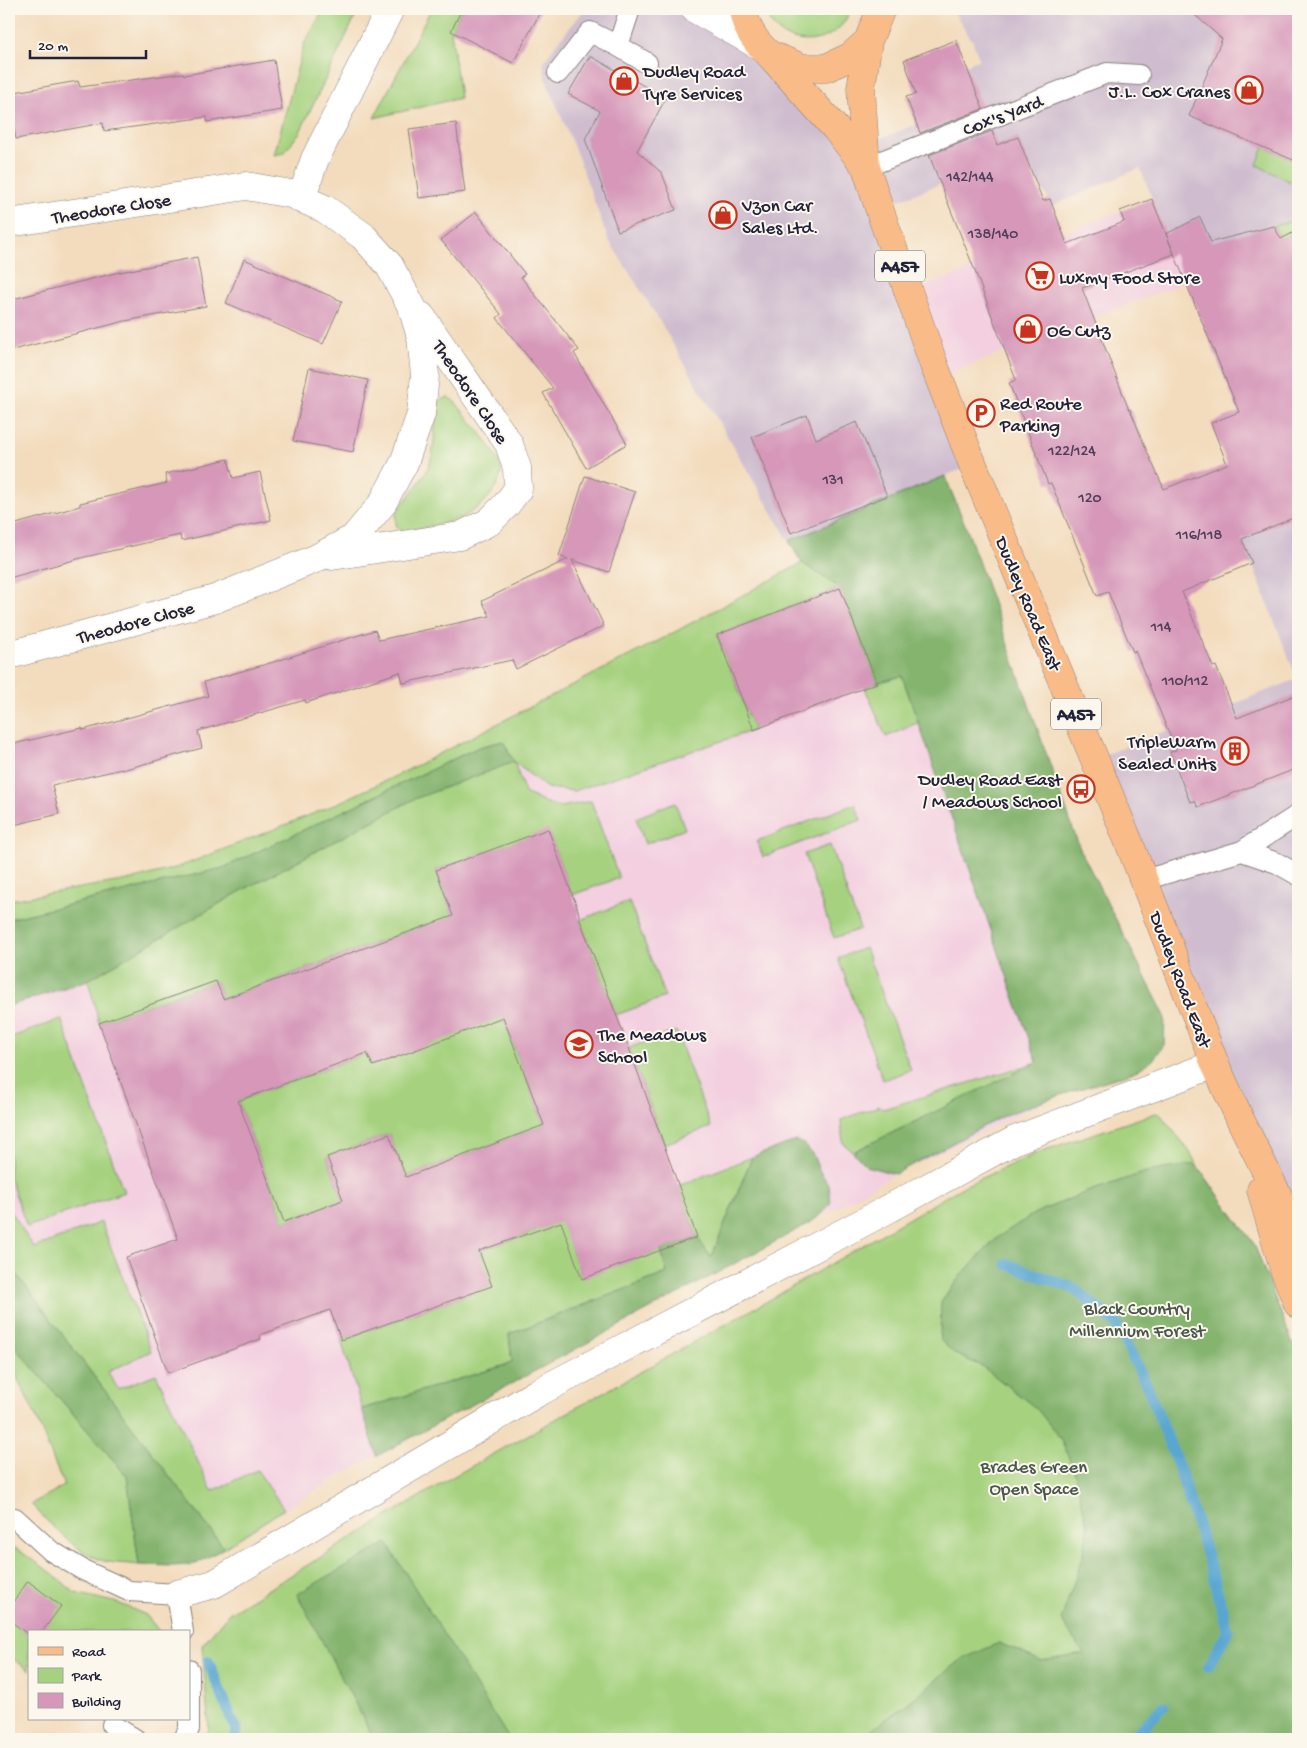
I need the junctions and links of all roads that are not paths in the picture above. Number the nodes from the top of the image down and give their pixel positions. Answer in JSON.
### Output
{"nodes":[{"id":1,"x":390,"y":9,"type":"edge"},
{"id":2,"x":630,"y":9,"type":"edge"},
{"id":3,"x":695,"y":9,"type":"edge"},
{"id":4,"x":743,"y":9,"type":"edge"},
{"id":5,"x":894,"y":9,"type":"edge"},
{"id":6,"x":874,"y":27,"type":"edge"},
{"id":7,"x":618,"y":46,"type":"junction"},
{"id":8,"x":765,"y":51,"type":"junction"},
{"id":9,"x":647,"y":63,"type":"dead end"},
{"id":10,"x":558,"y":73,"type":"dead end"},
{"id":11,"x":1139,"y":75,"type":"dead end"},
{"id":12,"x":866,"y":167,"type":"junction"},
{"id":13,"x":301,"y":199,"type":"junction"},
{"id":14,"x":9,"y":223,"type":"edge"},
{"id":15,"x":403,"y":289,"type":"junction"},
{"id":16,"x":315,"y":559,"type":"junction"},
{"id":17,"x":9,"y":655,"type":"edge"},
{"id":18,"x":1298,"y":815,"type":"edge"},
{"id":19,"x":1242,"y":851,"type":"junction"},
{"id":20,"x":1298,"y":876,"type":"edge"},
{"id":21,"x":1144,"y":880,"type":"junction"},
{"id":22,"x":1215,"y":1064,"type":"junction"},
{"id":23,"x":1240,"y":1119,"type":"junction"},
{"id":24,"x":1298,"y":1236,"type":"edge"},
{"id":25,"x":1298,"y":1304,"type":"edge"},
{"id":26,"x":15,"y":1518,"type":"dead end"},
{"id":27,"x":177,"y":1594,"type":"junction"},
{"id":28,"x":183,"y":1630,"type":"edge"},
{"id":29,"x":189,"y":1720,"type":"edge"},
{"id":30,"x":112,"y":1724,"type":"dead end"},
{"id":31,"x":136,"y":1739,"type":"edge"},
{"id":32,"x":184,"y":1739,"type":"edge"}],
"edges":[{"from":1,"to":13,"type":"street"},
{"from":2,"to":7,"type":"lane"},
{"from":3,"to":8,"type":"street"},
{"from":4,"to":8,"type":"main road","name":"Dudley Road East"},
{"from":5,"to":6,"type":"street"},
{"from":6,"to":8,"type":"main road"},
{"from":6,"to":12,"type":"main road","name":"Dudley Road East","number":"A457"},
{"from":7,"to":9,"type":"lane"},
{"from":7,"to":10,"type":"lane"},
{"from":8,"to":12,"type":"main road","name":"Dudley Road East","number":"A457"},
{"from":11,"to":12,"type":"lane","name":"Cox's Yard"},
{"from":12,"to":21,"type":"main road","name":"Dudley Road East","number":"A457"},
{"from":13,"to":14,"type":"street","name":"Theodore Close"},
{"from":13,"to":15,"type":"street","name":"Theodore Close"},
{"from":15,"to":16,"type":"street","name":"Theodore Close"},
{"from":15,"to":16,"type":"street","name":"Theodore Close"},
{"from":16,"to":17,"type":"street","name":"Theodore Close"},
{"from":18,"to":19,"type":"lane"},
{"from":19,"to":20,"type":"lane"},
{"from":19,"to":21,"type":"lane"},
{"from":21,"to":22,"type":"main road","name":"Dudley Road East","number":"A457"},
{"from":22,"to":23,"type":"main road","name":"Dudley Road East","number":"A457"},
{"from":22,"to":27,"type":"street"},
{"from":23,"to":24,"type":"main road","name":"Dudley Road East","number":"A457"},
{"from":23,"to":25,"type":"main road","name":"Dudley Road East","number":"A457"},
{"from":26,"to":27,"type":"lane"},
{"from":27,"to":28,"type":"lane"},
{"from":29,"to":32,"type":"lane"},
{"from":30,"to":31,"type":"lane"}]}
